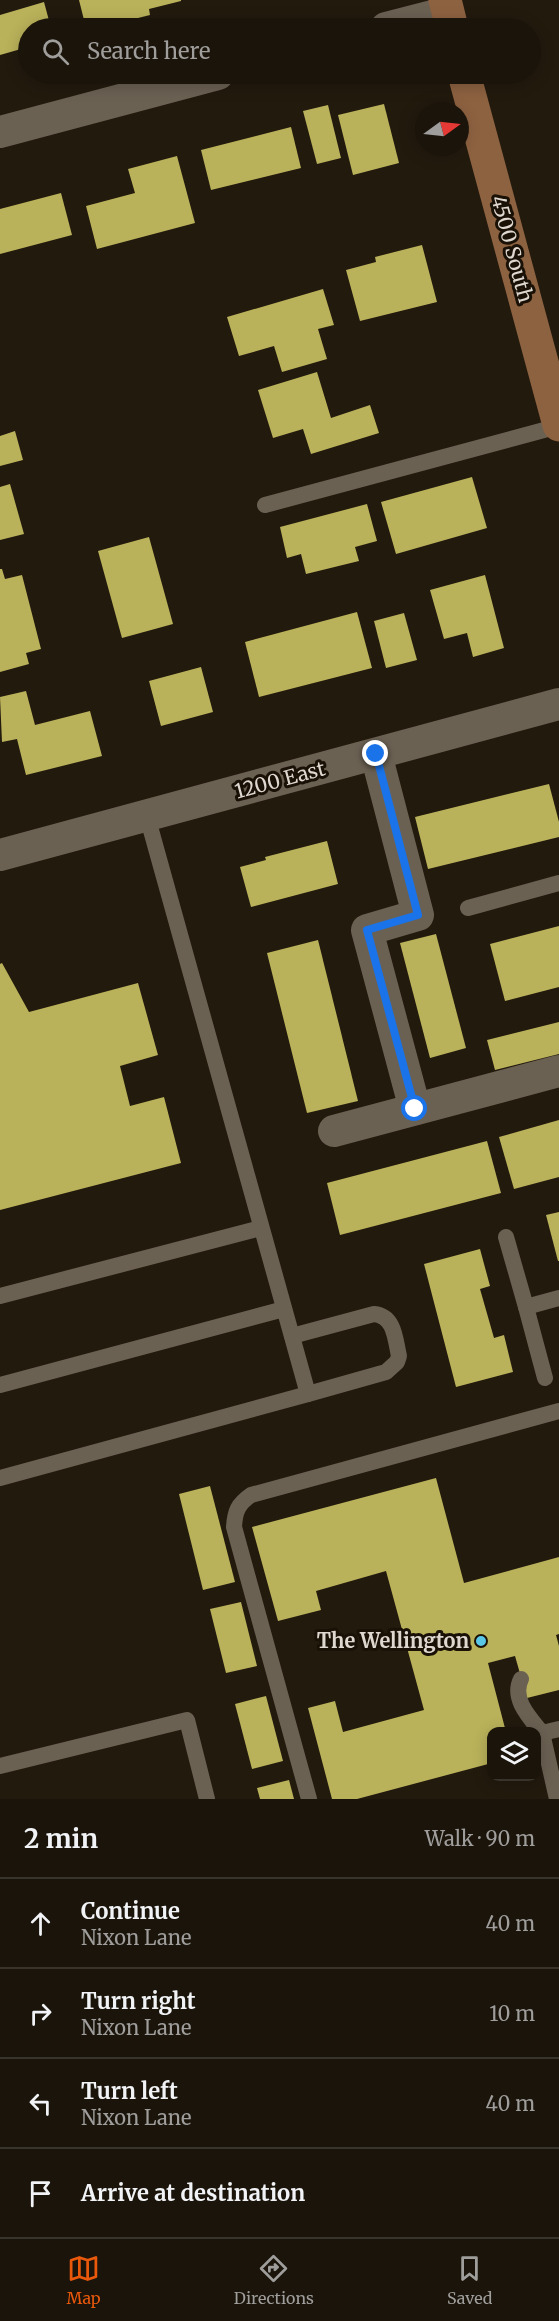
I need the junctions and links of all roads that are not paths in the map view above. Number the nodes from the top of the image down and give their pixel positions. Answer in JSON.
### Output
{"nodes":[{"id":1,"x":448,"y":13,"type":"edge"},
{"id":2,"x":427,"y":18,"type":"edge"},
{"id":3,"x":180,"y":84,"type":"edge"},
{"id":4,"x":467,"y":84,"type":"edge"},
{"id":5,"x":0,"y":132,"type":"edge"},
{"id":6,"x":559,"y":426,"type":"edge"},
{"id":7,"x":265,"y":505,"type":"dead end"},
{"id":8,"x":559,"y":704,"type":"edge"},
{"id":9,"x":376,"y":754,"type":"junction"},
{"id":10,"x":147,"y":816,"type":"junction"},
{"id":11,"x":0,"y":855,"type":"edge"},
{"id":12,"x":559,"y":882,"type":"edge"},
{"id":13,"x":468,"y":908,"type":"dead end"},
{"id":14,"x":559,"y":1071,"type":"edge"},
{"id":15,"x":415,"y":1109,"type":"junction"},
{"id":16,"x":334,"y":1131,"type":"dead end"},
{"id":17,"x":261,"y":1228,"type":"junction"},
{"id":18,"x":506,"y":1237,"type":"dead end"},
{"id":19,"x":0,"y":1296,"type":"edge"},
{"id":20,"x":559,"y":1298,"type":"edge"},
{"id":21,"x":526,"y":1307,"type":"junction"},
{"id":22,"x":284,"y":1309,"type":"junction"},
{"id":23,"x":292,"y":1336,"type":"junction"},
{"id":24,"x":545,"y":1378,"type":"dead end"},
{"id":25,"x":0,"y":1385,"type":"edge"},
{"id":26,"x":308,"y":1394,"type":"junction"},
{"id":27,"x":559,"y":1411,"type":"edge"},
{"id":28,"x":0,"y":1478,"type":"edge"},
{"id":29,"x":522,"y":1679,"type":"dead end"},
{"id":30,"x":559,"y":1729,"type":"edge"},
{"id":31,"x":542,"y":1733,"type":"junction"},
{"id":32,"x":0,"y":1766,"type":"edge"},
{"id":33,"x":207,"y":1799,"type":"edge"},
{"id":34,"x":309,"y":1799,"type":"edge"},
{"id":35,"x":557,"y":1799,"type":"edge"}],
"edges":[{"from":1,"to":2,"type":"street"},
{"from":3,"to":5,"type":"street"},
{"from":4,"to":6,"type":"main road","name":"4500 South"},
{"from":6,"to":7,"type":"lane"},
{"from":8,"to":9,"type":"street","name":"1200 East"},
{"from":9,"to":10,"type":"street","name":"1200 East"},
{"from":9,"to":15,"type":"street"},
{"from":10,"to":11,"type":"street","name":"1200 East"},
{"from":10,"to":17,"type":"lane"},
{"from":12,"to":13,"type":"lane"},
{"from":14,"to":15,"type":"street"},
{"from":15,"to":16,"type":"street"},
{"from":17,"to":19,"type":"lane"},
{"from":17,"to":22,"type":"lane"},
{"from":18,"to":21,"type":"lane"},
{"from":20,"to":21,"type":"lane"},
{"from":21,"to":24,"type":"lane"},
{"from":22,"to":23,"type":"lane"},
{"from":22,"to":25,"type":"lane"},
{"from":23,"to":26,"type":"lane"},
{"from":23,"to":26,"type":"lane"},
{"from":26,"to":28,"type":"lane"},
{"from":27,"to":34,"type":"lane"},
{"from":29,"to":31,"type":"lane"},
{"from":30,"to":31,"type":"lane"},
{"from":31,"to":35,"type":"lane"},
{"from":32,"to":33,"type":"lane"}]}
